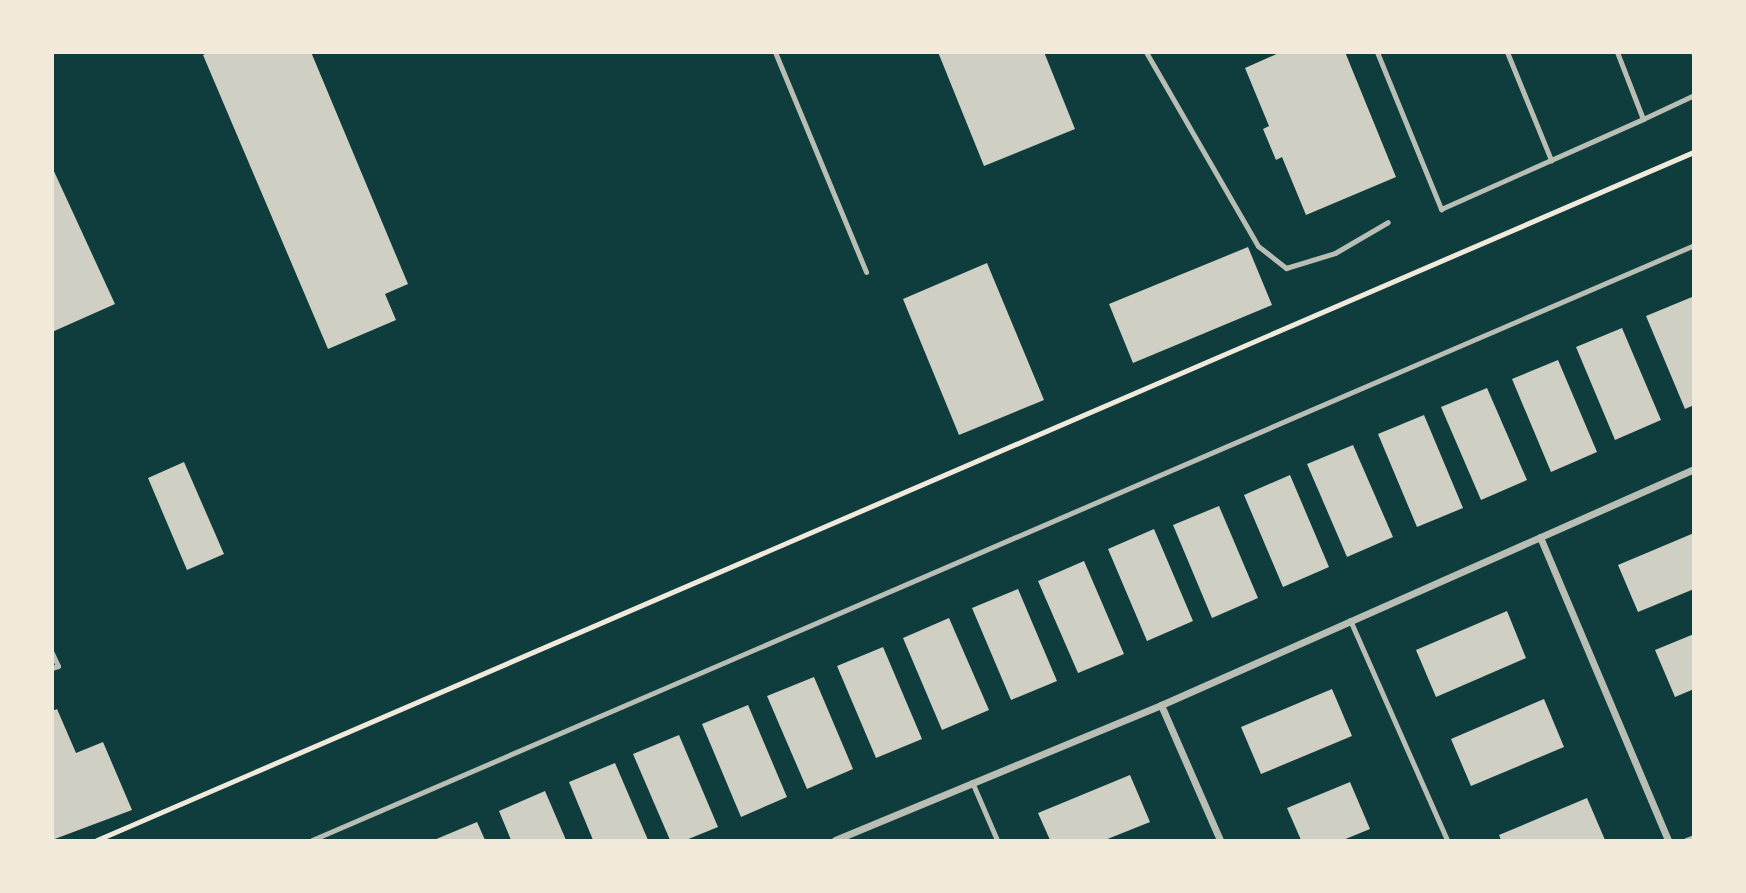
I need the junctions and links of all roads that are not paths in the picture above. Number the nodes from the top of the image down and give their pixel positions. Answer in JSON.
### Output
{"nodes":[{"id":1,"x":775,"y":52,"type":"edge"},
{"id":2,"x":1146,"y":52,"type":"edge"},
{"id":3,"x":1377,"y":52,"type":"edge"},
{"id":4,"x":1507,"y":52,"type":"edge"},
{"id":5,"x":1617,"y":52,"type":"edge"},
{"id":6,"x":1693,"y":95,"type":"edge"},
{"id":7,"x":1643,"y":119,"type":"junction"},
{"id":8,"x":1551,"y":160,"type":"junction"},
{"id":9,"x":1388,"y":222,"type":"dead end"},
{"id":10,"x":1693,"y":245,"type":"edge"},
{"id":11,"x":866,"y":272,"type":"dead end"},
{"id":12,"x":1693,"y":470,"type":"edge"},
{"id":13,"x":1540,"y":537,"type":"junction"},
{"id":14,"x":1350,"y":620,"type":"junction"},
{"id":15,"x":52,"y":653,"type":"edge"},
{"id":16,"x":52,"y":668,"type":"edge"},
{"id":17,"x":1161,"y":705,"type":"junction"},
{"id":18,"x":971,"y":781,"type":"junction"},
{"id":19,"x":1693,"y":837,"type":"edge"},
{"id":20,"x":312,"y":841,"type":"edge"},
{"id":21,"x":835,"y":841,"type":"edge"},
{"id":22,"x":997,"y":841,"type":"edge"},
{"id":23,"x":1220,"y":841,"type":"edge"},
{"id":24,"x":1447,"y":841,"type":"edge"},
{"id":25,"x":1668,"y":841,"type":"edge"},
{"id":26,"x":1686,"y":841,"type":"edge"}],
"edges":[{"from":1,"to":11,"type":"lane"},
{"from":2,"to":9,"type":"lane"},
{"from":3,"to":8,"type":"lane"},
{"from":4,"to":8,"type":"lane"},
{"from":5,"to":7,"type":"lane"},
{"from":6,"to":7,"type":"lane"},
{"from":7,"to":8,"type":"lane"},
{"from":10,"to":20,"type":"lane"},
{"from":12,"to":13,"type":"street"},
{"from":13,"to":14,"type":"street"},
{"from":13,"to":25,"type":"street"},
{"from":14,"to":17,"type":"street"},
{"from":14,"to":24,"type":"lane"},
{"from":15,"to":16,"type":"lane"},
{"from":17,"to":18,"type":"street"},
{"from":17,"to":23,"type":"street"},
{"from":18,"to":21,"type":"street"},
{"from":18,"to":22,"type":"lane"},
{"from":19,"to":26,"type":"lane"}]}
